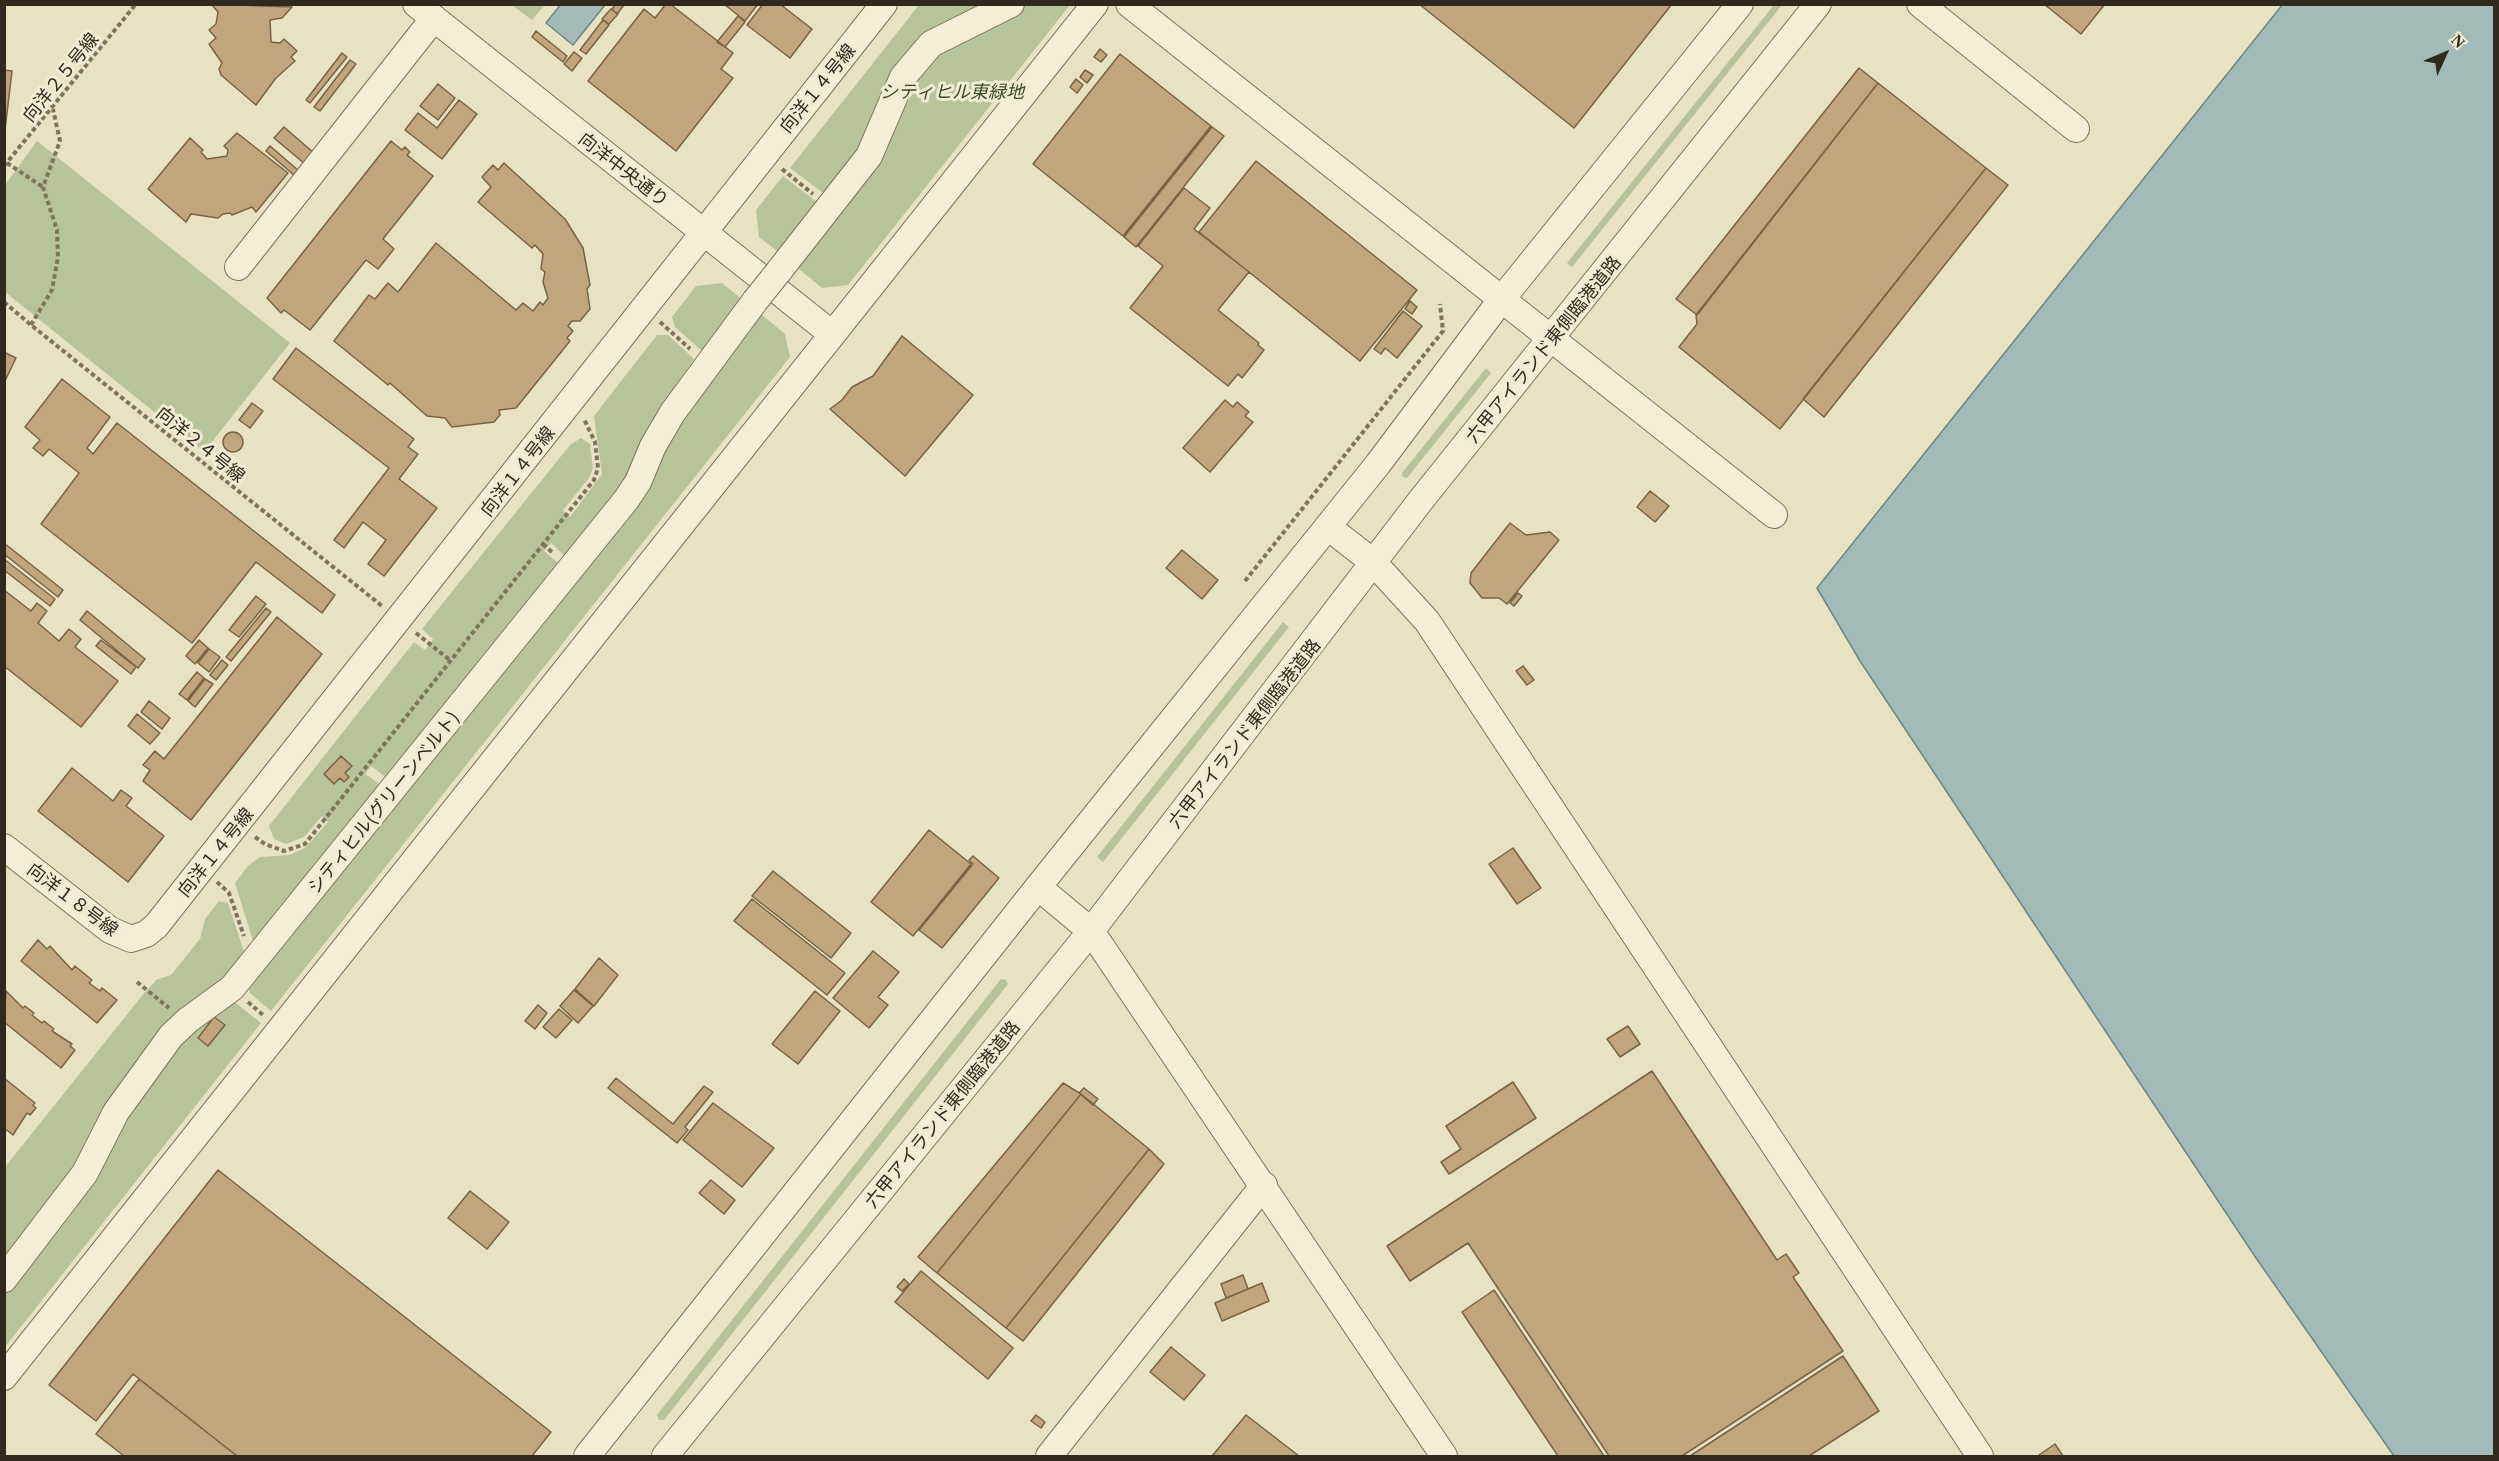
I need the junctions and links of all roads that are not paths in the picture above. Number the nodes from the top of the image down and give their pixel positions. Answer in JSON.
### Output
{"nodes":[{"id":1,"x":884,"y":4,"type":"edge"},
{"id":2,"x":1011,"y":4,"type":"edge"},
{"id":3,"x":1095,"y":4,"type":"edge"},
{"id":4,"x":1129,"y":4,"type":"edge"},
{"id":5,"x":1740,"y":4,"type":"edge"},
{"id":6,"x":1818,"y":4,"type":"edge"},
{"id":7,"x":1920,"y":4,"type":"edge"},
{"id":8,"x":425,"y":11,"type":"edge"},
{"id":9,"x":2076,"y":129,"type":"dead end"},
{"id":10,"x":704,"y":233,"type":"junction"},
{"id":11,"x":238,"y":267,"type":"dead end"},
{"id":12,"x":1501,"y":300,"type":"junction"},
{"id":13,"x":832,"y":334,"type":"junction"},
{"id":14,"x":1552,"y":339,"type":"junction"},
{"id":15,"x":1774,"y":515,"type":"dead end"},
{"id":16,"x":1328,"y":527,"type":"junction"},
{"id":17,"x":1373,"y":562,"type":"junction"},
{"id":18,"x":4,"y":847,"type":"edge"},
{"id":19,"x":1038,"y":887,"type":"junction"},
{"id":20,"x":1091,"y":931,"type":"junction"},
{"id":21,"x":146,"y":934,"type":"joint"},
{"id":22,"x":1264,"y":1185,"type":"junction"},
{"id":23,"x":4,"y":1279,"type":"edge"},
{"id":24,"x":4,"y":1377,"type":"edge"},
{"id":25,"x":587,"y":1456,"type":"edge"},
{"id":26,"x":665,"y":1456,"type":"edge"},
{"id":27,"x":1049,"y":1456,"type":"edge"},
{"id":28,"x":1444,"y":1456,"type":"edge"},
{"id":29,"x":1980,"y":1456,"type":"edge"}],
"edges":[{"from":1,"to":10,"type":"street","name":"向洋１４号線"},
{"from":2,"to":23,"type":"street","name":"シティヒル(グリーンベルト)","bridge":true},
{"from":3,"to":13,"type":"street"},
{"from":4,"to":12,"type":"street"},
{"from":5,"to":12,"type":"street"},
{"from":6,"to":14,"type":"street","name":"六甲アイランド東側臨港道路"},
{"from":7,"to":9,"type":"street"},
{"from":8,"to":10,"type":"street","name":"向洋中央通り"},
{"from":8,"to":11,"type":"street"},
{"from":10,"to":13,"type":"street","name":"向洋中央通り"},
{"from":10,"to":21,"type":"street","name":"向洋１４号線"},
{"from":12,"to":14,"type":"street"},
{"from":12,"to":16,"type":"street"},
{"from":13,"to":24,"type":"street"},
{"from":14,"to":15,"type":"street"},
{"from":14,"to":17,"type":"street","name":"六甲アイランド東側臨港道路"},
{"from":16,"to":17,"type":"street"},
{"from":16,"to":19,"type":"street"},
{"from":17,"to":20,"type":"street","name":"六甲アイランド東側臨港道路"},
{"from":17,"to":29,"type":"street"},
{"from":18,"to":21,"type":"street","name":"向洋１８号線"},
{"from":19,"to":20,"type":"street"},
{"from":19,"to":25,"type":"street"},
{"from":20,"to":22,"type":"street"},
{"from":20,"to":26,"type":"street","name":"六甲アイランド東側臨港道路"},
{"from":22,"to":27,"type":"street"},
{"from":22,"to":28,"type":"street"}]}
